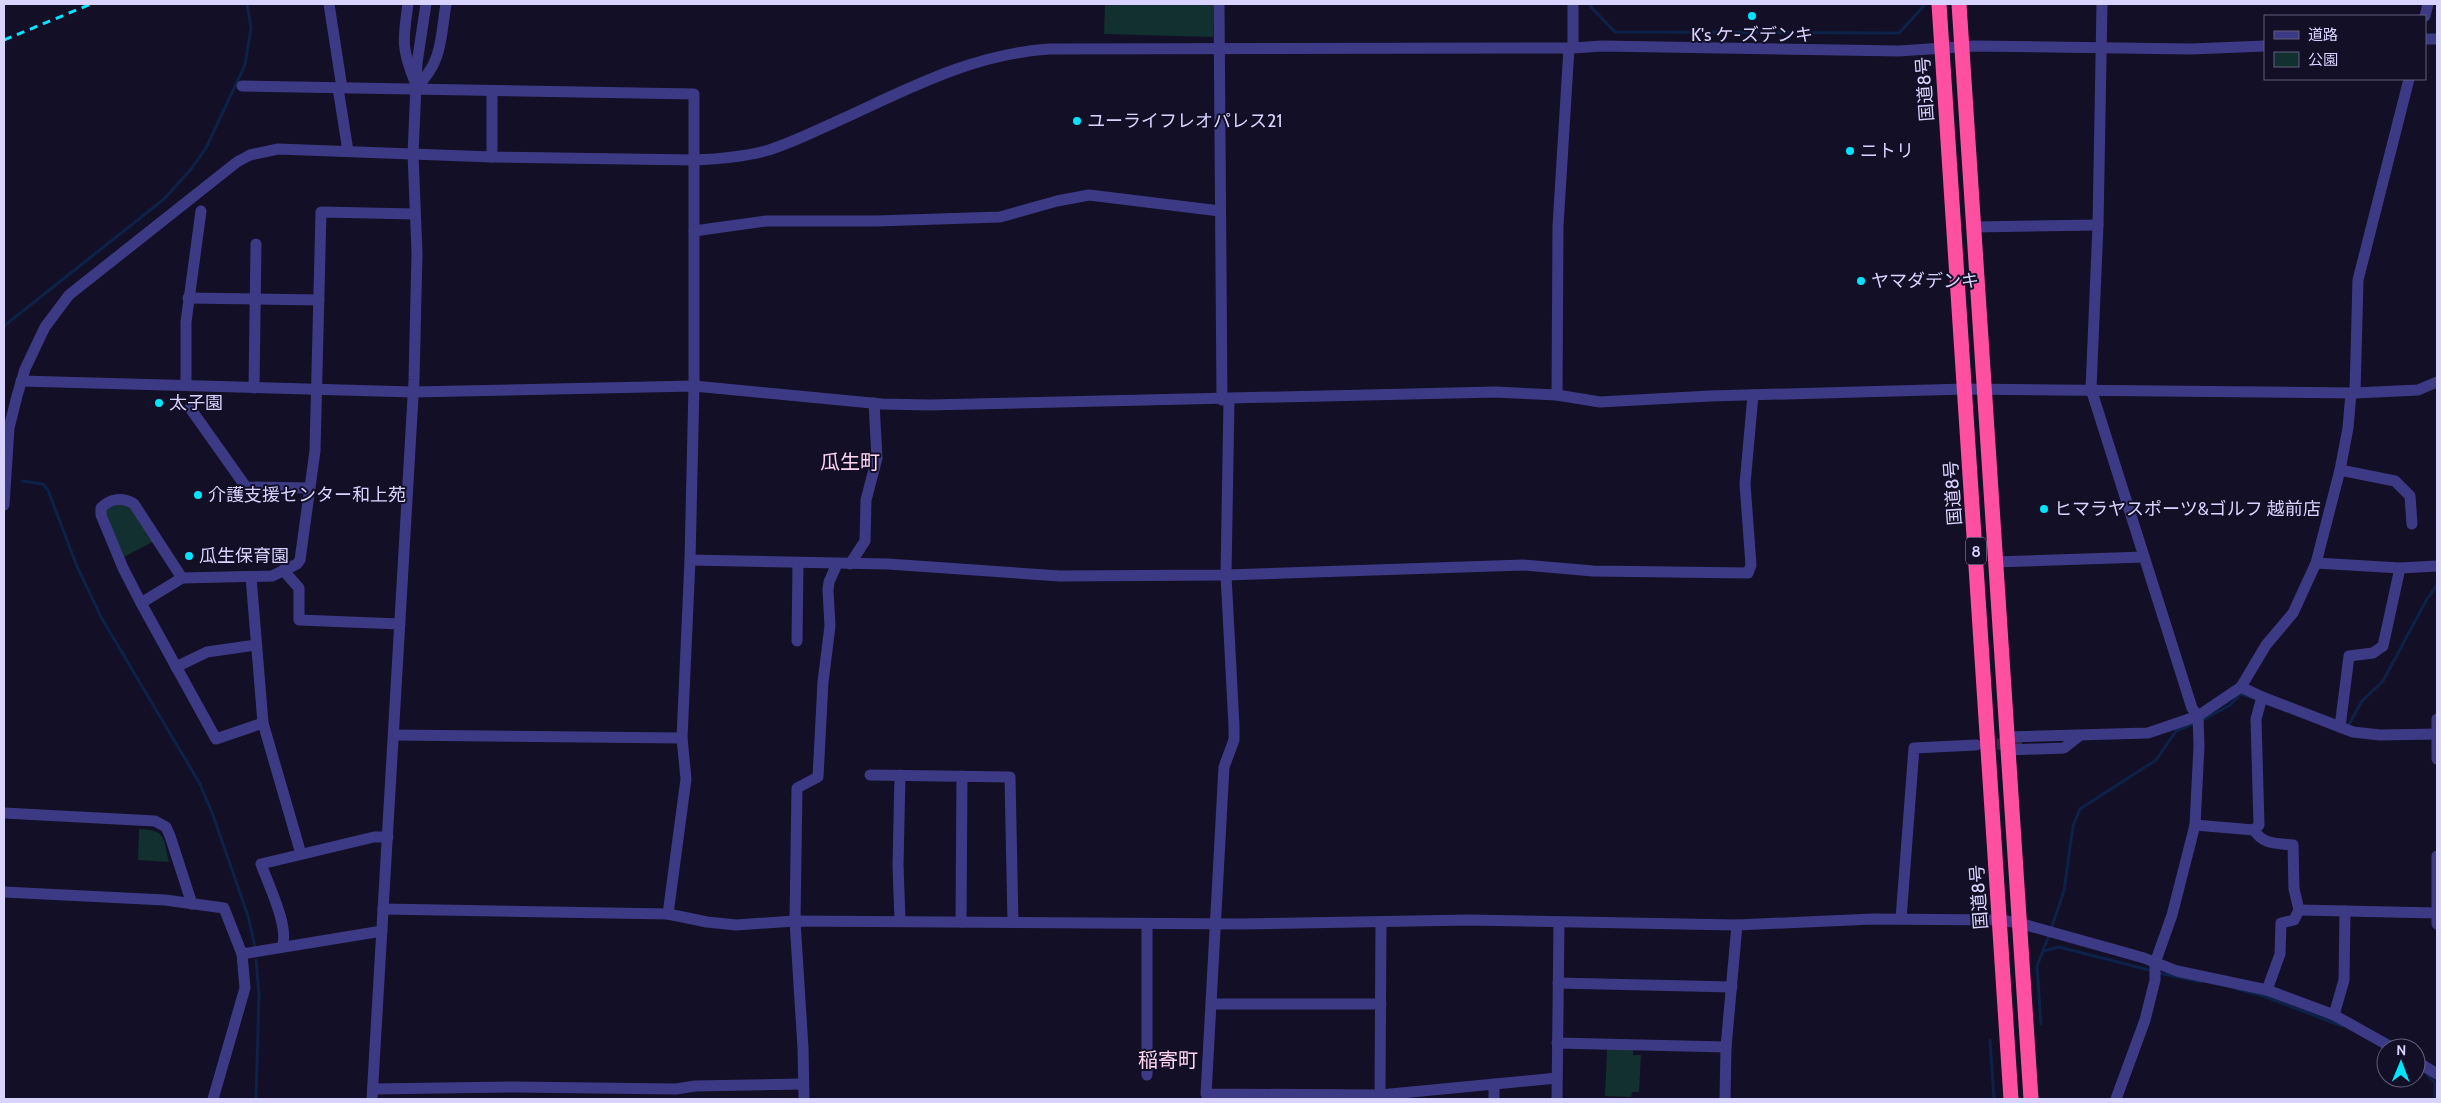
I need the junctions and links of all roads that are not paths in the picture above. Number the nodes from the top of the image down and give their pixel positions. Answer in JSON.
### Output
{"nodes":[{"id":1,"x":329,"y":4,"type":"edge"},
{"id":2,"x":408,"y":4,"type":"edge"},
{"id":3,"x":426,"y":4,"type":"edge"},
{"id":4,"x":446,"y":4,"type":"edge"},
{"id":5,"x":1219,"y":4,"type":"edge"},
{"id":6,"x":1573,"y":4,"type":"edge"},
{"id":7,"x":1938,"y":4,"type":"edge"},
{"id":8,"x":1959,"y":4,"type":"edge"},
{"id":9,"x":2102,"y":4,"type":"edge"},
{"id":10,"x":2264,"y":46,"type":"edge"},
{"id":11,"x":1962,"y":47,"type":"junction"},
{"id":12,"x":1571,"y":48,"type":"junction"},
{"id":13,"x":1941,"y":48,"type":"junction"},
{"id":14,"x":2103,"y":48,"type":"junction"},
{"id":15,"x":1219,"y":49,"type":"junction"},
{"id":16,"x":2409,"y":80,"type":"edge"},
{"id":17,"x":242,"y":86,"type":"dead end"},
{"id":18,"x":415,"y":87,"type":"junction"},
{"id":19,"x":340,"y":88,"type":"junction"},
{"id":20,"x":492,"y":91,"type":"junction"},
{"id":21,"x":348,"y":151,"type":"junction"},
{"id":22,"x":413,"y":154,"type":"junction"},
{"id":23,"x":492,"y":157,"type":"junction"},
{"id":24,"x":694,"y":160,"type":"junction"},
{"id":25,"x":201,"y":210,"type":"dead end"},
{"id":26,"x":1220,"y":211,"type":"junction"},
{"id":27,"x":415,"y":214,"type":"junction"},
{"id":28,"x":2098,"y":225,"type":"junction"},
{"id":29,"x":1974,"y":227,"type":"junction"},
{"id":30,"x":694,"y":231,"type":"junction"},
{"id":31,"x":256,"y":244,"type":"dead end"},
{"id":32,"x":188,"y":298,"type":"junction"},
{"id":33,"x":255,"y":299,"type":"junction"},
{"id":34,"x":319,"y":300,"type":"junction"},
{"id":35,"x":21,"y":381,"type":"junction"},
{"id":36,"x":2437,"y":382,"type":"edge"},
{"id":37,"x":186,"y":385,"type":"junction"},
{"id":38,"x":694,"y":386,"type":"junction"},
{"id":39,"x":254,"y":388,"type":"junction"},
{"id":40,"x":1965,"y":389,"type":"junction"},
{"id":41,"x":1985,"y":389,"type":"junction"},
{"id":42,"x":317,"y":390,"type":"junction"},
{"id":43,"x":2091,"y":390,"type":"junction"},
{"id":44,"x":413,"y":392,"type":"junction"},
{"id":45,"x":2353,"y":393,"type":"junction"},
{"id":46,"x":1557,"y":395,"type":"junction"},
{"id":47,"x":1753,"y":395,"type":"junction"},
{"id":48,"x":1226,"y":400,"type":"junction"},
{"id":49,"x":874,"y":403,"type":"junction"},
{"id":50,"x":190,"y":408,"type":"dead end"},
{"id":51,"x":2340,"y":470,"type":"junction"},
{"id":52,"x":310,"y":488,"type":"junction"},
{"id":53,"x":4,"y":505,"type":"edge"},
{"id":54,"x":2412,"y":524,"type":"dead end"},
{"id":55,"x":2144,"y":557,"type":"junction"},
{"id":56,"x":690,"y":560,"type":"junction"},
{"id":57,"x":1995,"y":562,"type":"junction"},
{"id":58,"x":798,"y":563,"type":"junction"},
{"id":59,"x":2316,"y":563,"type":"junction"},
{"id":60,"x":837,"y":564,"type":"junction"},
{"id":61,"x":850,"y":564,"type":"junction"},
{"id":62,"x":2437,"y":566,"type":"edge"},
{"id":63,"x":2400,"y":568,"type":"junction"},
{"id":64,"x":283,"y":570,"type":"junction"},
{"id":65,"x":1226,"y":575,"type":"junction"},
{"id":66,"x":251,"y":577,"type":"junction"},
{"id":67,"x":182,"y":578,"type":"junction"},
{"id":68,"x":140,"y":602,"type":"junction"},
{"id":69,"x":400,"y":624,"type":"junction"},
{"id":70,"x":797,"y":641,"type":"dead end"},
{"id":71,"x":256,"y":645,"type":"junction"},
{"id":72,"x":176,"y":667,"type":"junction"},
{"id":73,"x":2241,"y":687,"type":"junction"},
{"id":74,"x":2262,"y":698,"type":"junction"},
{"id":75,"x":2198,"y":716,"type":"junction"},
{"id":76,"x":2437,"y":719,"type":"edge"},
{"id":77,"x":262,"y":723,"type":"junction"},
{"id":78,"x":2340,"y":727,"type":"junction"},
{"id":79,"x":2437,"y":734,"type":"edge"},
{"id":80,"x":394,"y":735,"type":"junction"},
{"id":81,"x":682,"y":738,"type":"junction"},
{"id":82,"x":2075,"y":738,"type":"junction"},
{"id":83,"x":2022,"y":743,"type":"tunnel mouth"},
{"id":84,"x":2007,"y":744,"type":"junction"},
{"id":85,"x":1976,"y":745,"type":"tunnel mouth"},
{"id":86,"x":2437,"y":759,"type":"edge"},
{"id":87,"x":870,"y":775,"type":"dead end"},
{"id":88,"x":900,"y":775,"type":"junction"},
{"id":89,"x":962,"y":776,"type":"junction"},
{"id":90,"x":4,"y":813,"type":"edge"},
{"id":91,"x":2195,"y":825,"type":"junction"},
{"id":92,"x":2254,"y":830,"type":"junction"},
{"id":93,"x":388,"y":837,"type":"junction"},
{"id":94,"x":301,"y":854,"type":"junction"},
{"id":95,"x":2437,"y":856,"type":"edge"},
{"id":96,"x":4,"y":892,"type":"edge"},
{"id":97,"x":192,"y":904,"type":"junction"},
{"id":98,"x":384,"y":909,"type":"junction"},
{"id":99,"x":2299,"y":910,"type":"junction"},
{"id":100,"x":2345,"y":911,"type":"junction"},
{"id":101,"x":2437,"y":913,"type":"edge"},
{"id":102,"x":668,"y":914,"type":"junction"},
{"id":103,"x":1901,"y":919,"type":"junction"},
{"id":104,"x":2000,"y":920,"type":"junction"},
{"id":105,"x":794,"y":921,"type":"junction"},
{"id":106,"x":900,"y":921,"type":"junction"},
{"id":107,"x":961,"y":922,"type":"junction"},
{"id":108,"x":1013,"y":922,"type":"junction"},
{"id":109,"x":1382,"y":922,"type":"junction"},
{"id":110,"x":1559,"y":922,"type":"junction"},
{"id":111,"x":2019,"y":923,"type":"junction"},
{"id":112,"x":1147,"y":924,"type":"junction"},
{"id":113,"x":1217,"y":924,"type":"junction"},
{"id":114,"x":2437,"y":924,"type":"edge"},
{"id":115,"x":1737,"y":926,"type":"junction"},
{"id":116,"x":382,"y":931,"type":"junction"},
{"id":117,"x":282,"y":947,"type":"junction"},
{"id":118,"x":242,"y":954,"type":"junction"},
{"id":119,"x":2155,"y":963,"type":"junction"},
{"id":120,"x":1558,"y":983,"type":"junction"},
{"id":121,"x":1732,"y":987,"type":"junction"},
{"id":122,"x":2267,"y":990,"type":"junction"},
{"id":123,"x":1212,"y":1004,"type":"junction"},
{"id":124,"x":1381,"y":1004,"type":"junction"},
{"id":125,"x":2334,"y":1015,"type":"junction"},
{"id":126,"x":2376,"y":1038,"type":"edge"},
{"id":127,"x":1558,"y":1043,"type":"junction"},
{"id":128,"x":1726,"y":1047,"type":"junction"},
{"id":129,"x":2426,"y":1067,"type":"edge"},
{"id":130,"x":2437,"y":1074,"type":"edge"},
{"id":131,"x":1147,"y":1075,"type":"dead end"},
{"id":132,"x":1557,"y":1078,"type":"junction"},
{"id":133,"x":803,"y":1084,"type":"junction"},
{"id":134,"x":1494,"y":1084,"type":"junction"},
{"id":135,"x":372,"y":1094,"type":"edge"},
{"id":136,"x":1380,"y":1095,"type":"junction"},
{"id":137,"x":1426,"y":1095,"type":"edge"},
{"id":138,"x":1364,"y":1098,"type":"edge"},
{"id":139,"x":213,"y":1099,"type":"edge"},
{"id":140,"x":804,"y":1099,"type":"edge"},
{"id":141,"x":1494,"y":1099,"type":"edge"},
{"id":142,"x":1557,"y":1099,"type":"edge"},
{"id":143,"x":1725,"y":1099,"type":"edge"},
{"id":144,"x":2011,"y":1099,"type":"edge"},
{"id":145,"x":2031,"y":1099,"type":"edge"},
{"id":146,"x":2116,"y":1099,"type":"edge"}],
"edges":[{"from":1,"to":19,"type":"street"},
{"from":2,"to":18,"type":"street"},
{"from":3,"to":18,"type":"street"},
{"from":4,"to":18,"type":"street"},
{"from":5,"to":15,"type":"street"},
{"from":6,"to":12,"type":"street"},
{"from":7,"to":13,"type":"highway","name":"国道8号","number":"8"},
{"from":8,"to":11,"type":"highway","number":"8"},
{"from":9,"to":14,"type":"street"},
{"from":10,"to":14,"type":"street"},
{"from":11,"to":13,"type":"street"},
{"from":11,"to":14,"type":"street"},
{"from":11,"to":29,"type":"highway","number":"8"},
{"from":12,"to":13,"type":"street"},
{"from":12,"to":15,"type":"street"},
{"from":12,"to":46,"type":"street"},
{"from":13,"to":40,"type":"highway","name":"国道8号","number":"8"},
{"from":14,"to":28,"type":"street"},
{"from":15,"to":24,"type":"street"},
{"from":15,"to":26,"type":"street"},
{"from":16,"to":45,"type":"street"},
{"from":17,"to":19,"type":"street"},
{"from":18,"to":19,"type":"street"},
{"from":18,"to":20,"type":"street"},
{"from":18,"to":22,"type":"street"},
{"from":19,"to":21,"type":"street"},
{"from":20,"to":23,"type":"street"},
{"from":20,"to":24,"type":"street"},
{"from":21,"to":22,"type":"street"},
{"from":21,"to":35,"type":"street"},
{"from":22,"to":23,"type":"street"},
{"from":22,"to":27,"type":"street"},
{"from":23,"to":24,"type":"street"},
{"from":24,"to":30,"type":"street"},
{"from":25,"to":32,"type":"street"},
{"from":26,"to":30,"type":"street"},
{"from":26,"to":48,"type":"street"},
{"from":27,"to":34,"type":"street"},
{"from":27,"to":44,"type":"street"},
{"from":28,"to":29,"type":"street"},
{"from":28,"to":43,"type":"street"},
{"from":29,"to":41,"type":"highway","number":"8"},
{"from":30,"to":38,"type":"street"},
{"from":31,"to":33,"type":"street"},
{"from":32,"to":33,"type":"street"},
{"from":32,"to":37,"type":"street"},
{"from":33,"to":34,"type":"street"},
{"from":33,"to":39,"type":"street"},
{"from":34,"to":42,"type":"street"},
{"from":35,"to":37,"type":"street"},
{"from":35,"to":53,"type":"street"},
{"from":36,"to":45,"type":"street"},
{"from":37,"to":39,"type":"street"},
{"from":38,"to":44,"type":"street"},
{"from":38,"to":49,"type":"street"},
{"from":38,"to":56,"type":"street"},
{"from":39,"to":42,"type":"street"},
{"from":40,"to":41,"type":"street"},
{"from":40,"to":47,"type":"street"},
{"from":40,"to":104,"type":"highway","name":"国道8号","number":"8"},
{"from":41,"to":43,"type":"street"},
{"from":41,"to":57,"type":"highway","number":"8"},
{"from":42,"to":44,"type":"street"},
{"from":42,"to":52,"type":"street"},
{"from":43,"to":45,"type":"street"},
{"from":43,"to":55,"type":"street"},
{"from":44,"to":69,"type":"street"},
{"from":45,"to":51,"type":"street"},
{"from":46,"to":47,"type":"street"},
{"from":46,"to":48,"type":"street"},
{"from":47,"to":65,"type":"street"},
{"from":48,"to":49,"type":"street"},
{"from":48,"to":65,"type":"street"},
{"from":49,"to":61,"type":"street"},
{"from":50,"to":52,"type":"street"},
{"from":51,"to":54,"type":"street"},
{"from":51,"to":59,"type":"street"},
{"from":52,"to":64,"type":"street"},
{"from":55,"to":57,"type":"street"},
{"from":55,"to":75,"type":"street"},
{"from":56,"to":58,"type":"street"},
{"from":56,"to":81,"type":"street"},
{"from":57,"to":84,"type":"highway","number":"8"},
{"from":58,"to":60,"type":"street"},
{"from":58,"to":70,"type":"street"},
{"from":59,"to":63,"type":"street"},
{"from":59,"to":73,"type":"street"},
{"from":60,"to":61,"type":"street"},
{"from":60,"to":105,"type":"street"},
{"from":61,"to":65,"type":"street"},
{"from":62,"to":63,"type":"street"},
{"from":63,"to":78,"type":"street"},
{"from":64,"to":66,"type":"street"},
{"from":64,"to":69,"type":"street"},
{"from":65,"to":113,"type":"street"},
{"from":66,"to":67,"type":"street"},
{"from":66,"to":71,"type":"street"},
{"from":67,"to":68,"type":"street"},
{"from":67,"to":68,"type":"street"},
{"from":68,"to":72,"type":"street"},
{"from":69,"to":80,"type":"street"},
{"from":71,"to":72,"type":"street"},
{"from":71,"to":77,"type":"street"},
{"from":72,"to":77,"type":"street"},
{"from":73,"to":74,"type":"street"},
{"from":73,"to":75,"type":"street"},
{"from":74,"to":78,"type":"street"},
{"from":74,"to":92,"type":"street"},
{"from":75,"to":82,"type":"street"},
{"from":75,"to":91,"type":"street"},
{"from":76,"to":79,"type":"street"},
{"from":77,"to":94,"type":"street"},
{"from":78,"to":79,"type":"street"},
{"from":79,"to":86,"type":"street"},
{"from":80,"to":81,"type":"street"},
{"from":80,"to":93,"type":"street"},
{"from":81,"to":102,"type":"street"},
{"from":82,"to":83,"type":"street"},
{"from":82,"to":84,"type":"street"},
{"from":84,"to":111,"type":"highway","number":"8"},
{"from":85,"to":103,"type":"street"},
{"from":87,"to":88,"type":"street"},
{"from":88,"to":89,"type":"street"},
{"from":88,"to":106,"type":"street"},
{"from":89,"to":107,"type":"street"},
{"from":89,"to":108,"type":"street"},
{"from":90,"to":97,"type":"street"},
{"from":91,"to":92,"type":"street"},
{"from":91,"to":119,"type":"street"},
{"from":92,"to":99,"type":"street"},
{"from":93,"to":94,"type":"street"},
{"from":93,"to":98,"type":"street"},
{"from":94,"to":117,"type":"street"},
{"from":95,"to":101,"type":"street"},
{"from":96,"to":97,"type":"street"},
{"from":97,"to":118,"type":"street"},
{"from":98,"to":102,"type":"street"},
{"from":98,"to":116,"type":"street"},
{"from":99,"to":100,"type":"street"},
{"from":99,"to":122,"type":"street"},
{"from":100,"to":101,"type":"street"},
{"from":100,"to":125,"type":"street"},
{"from":101,"to":114,"type":"street"},
{"from":102,"to":105,"type":"street"},
{"from":103,"to":104,"type":"street"},
{"from":103,"to":115,"type":"street"},
{"from":104,"to":111,"type":"street"},
{"from":104,"to":144,"type":"highway","name":"国道8号","number":"8"},
{"from":105,"to":106,"type":"street"},
{"from":105,"to":133,"type":"street"},
{"from":106,"to":107,"type":"street"},
{"from":107,"to":108,"type":"street"},
{"from":108,"to":112,"type":"street"},
{"from":109,"to":110,"type":"street"},
{"from":109,"to":113,"type":"street"},
{"from":109,"to":124,"type":"street"},
{"from":110,"to":115,"type":"street"},
{"from":110,"to":120,"type":"street"},
{"from":111,"to":119,"type":"street"},
{"from":111,"to":145,"type":"highway","number":"8"},
{"from":112,"to":113,"type":"street"},
{"from":112,"to":131,"type":"street"},
{"from":113,"to":123,"type":"street"},
{"from":115,"to":121,"type":"street"},
{"from":116,"to":117,"type":"street"},
{"from":116,"to":135,"type":"street"},
{"from":117,"to":118,"type":"street"},
{"from":118,"to":139,"type":"street"},
{"from":119,"to":122,"type":"street"},
{"from":119,"to":146,"type":"street"},
{"from":120,"to":121,"type":"street"},
{"from":120,"to":127,"type":"street"},
{"from":121,"to":128,"type":"street"},
{"from":122,"to":125,"type":"street"},
{"from":123,"to":124,"type":"street"},
{"from":123,"to":138,"type":"street"},
{"from":124,"to":136,"type":"street"},
{"from":125,"to":126,"type":"street"},
{"from":127,"to":128,"type":"street"},
{"from":127,"to":132,"type":"street"},
{"from":128,"to":143,"type":"street"},
{"from":129,"to":130,"type":"street"},
{"from":132,"to":134,"type":"street"},
{"from":132,"to":142,"type":"street"},
{"from":133,"to":135,"type":"street"},
{"from":133,"to":140,"type":"street"},
{"from":134,"to":137,"type":"street"},
{"from":134,"to":141,"type":"street"},
{"from":136,"to":137,"type":"street"},
{"from":136,"to":138,"type":"street"}]}
